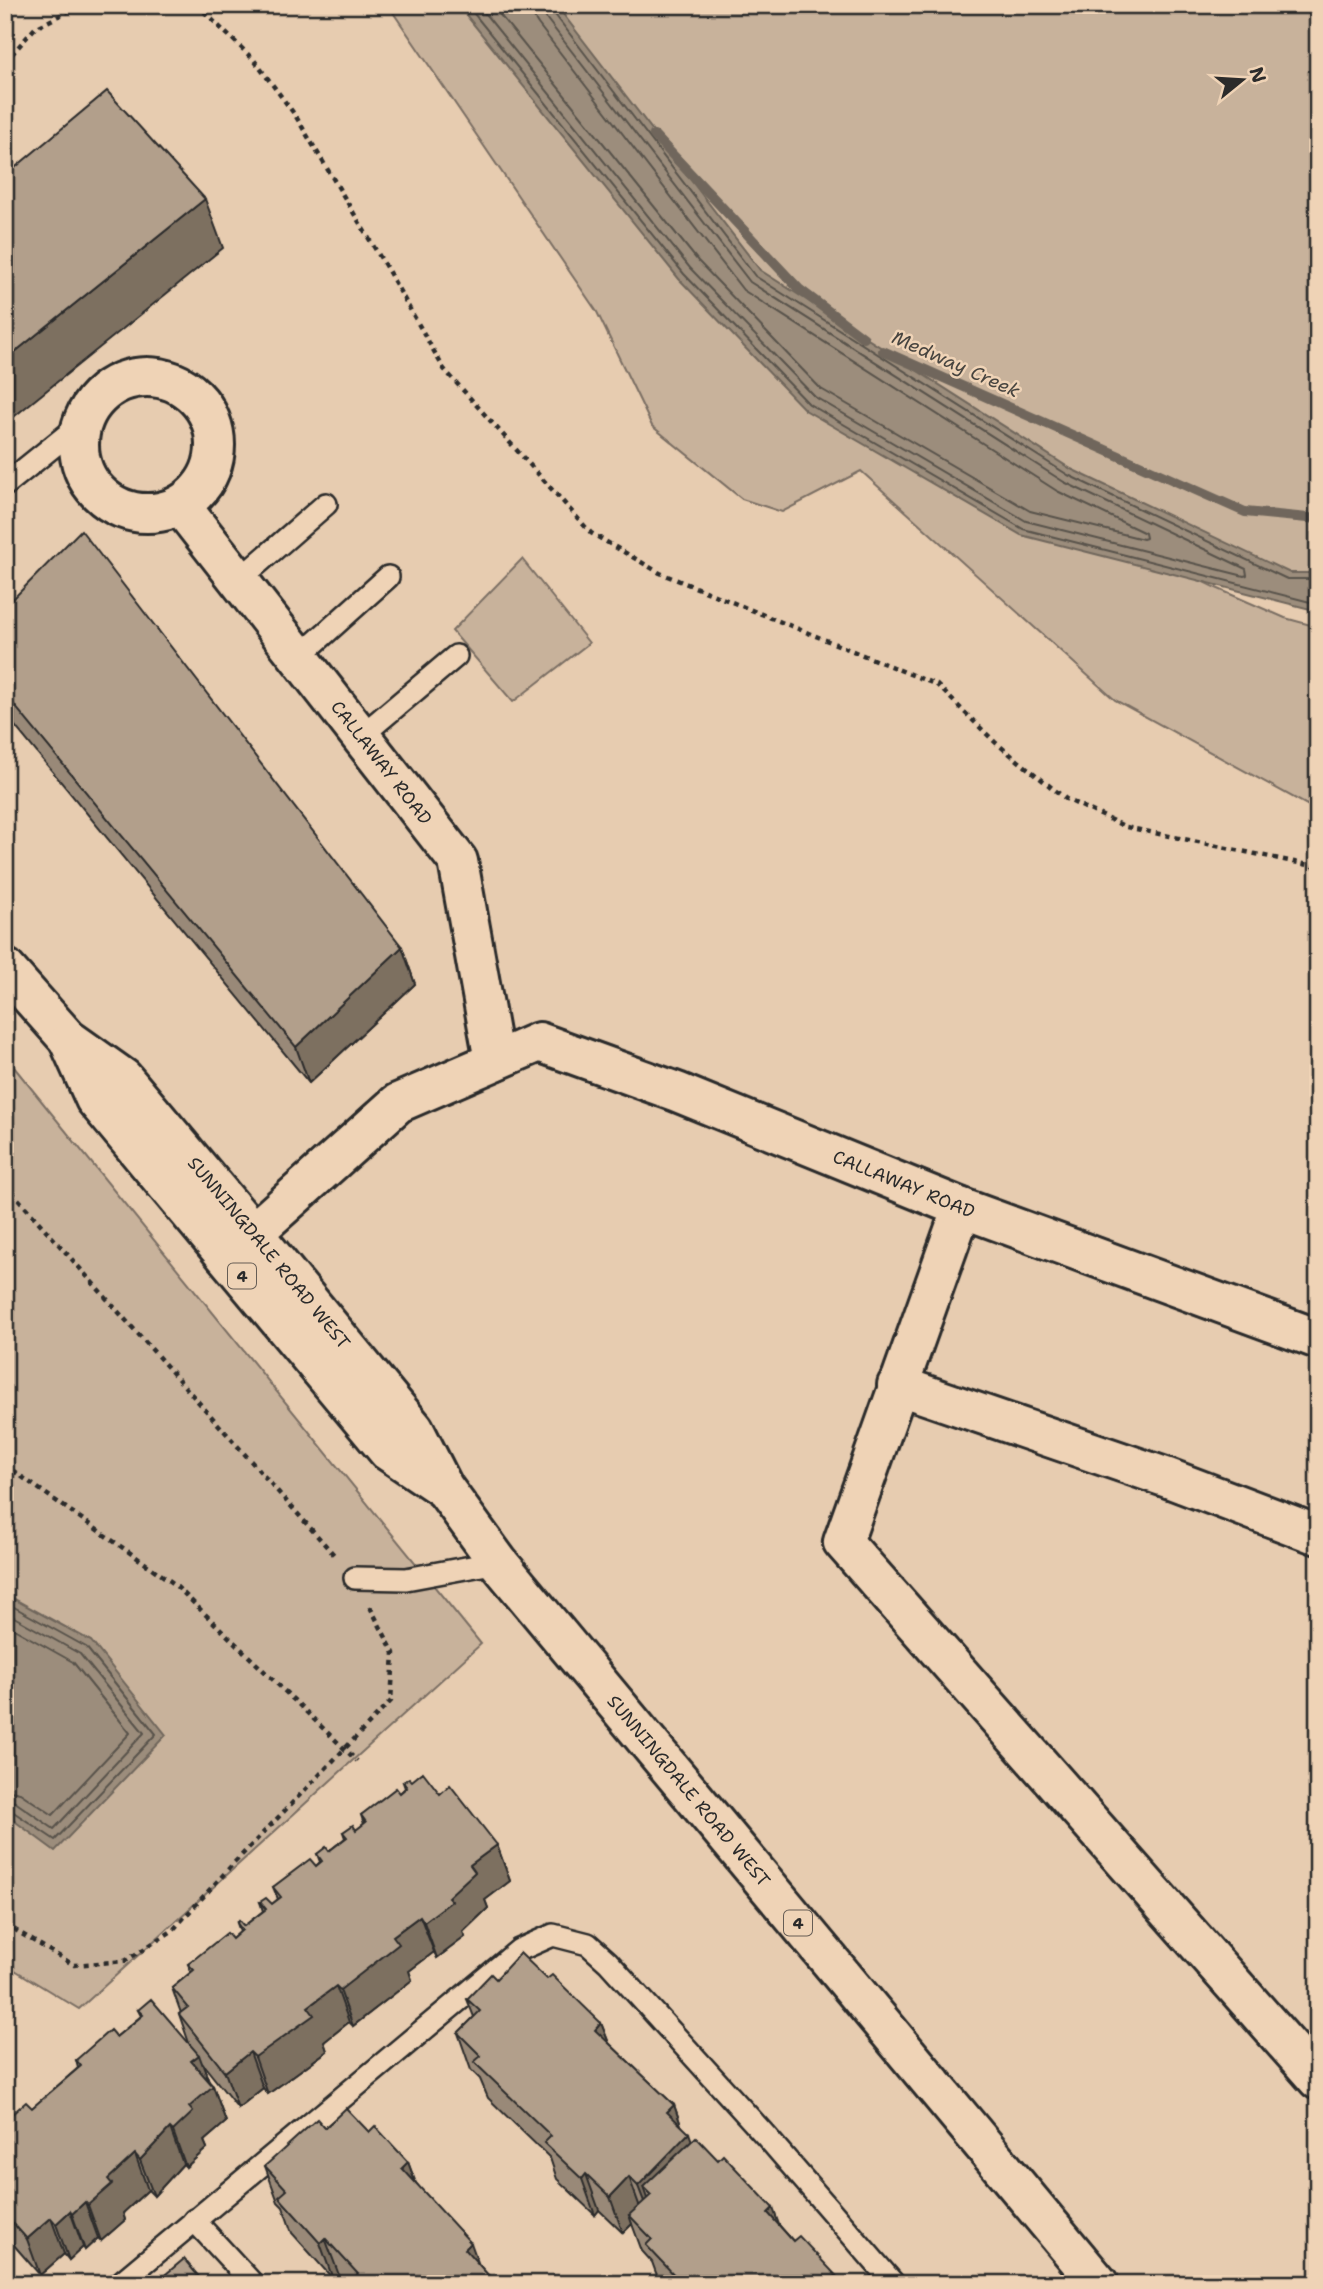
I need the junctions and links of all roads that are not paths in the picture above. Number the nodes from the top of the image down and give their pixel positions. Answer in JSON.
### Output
{"nodes":[{"id":1,"x":82,"y":423,"type":"junction"},
{"id":2,"x":5,"y":485,"type":"edge"},
{"id":3,"x":326,"y":504,"type":"dead end"},
{"id":4,"x":180,"y":505,"type":"junction"},
{"id":5,"x":388,"y":577,"type":"dead end"},
{"id":6,"x":239,"y":580,"type":"junction"},
{"id":7,"x":456,"y":656,"type":"dead end"},
{"id":8,"x":299,"y":657,"type":"junction"},
{"id":9,"x":361,"y":736,"type":"junction"},
{"id":10,"x":5,"y":968,"type":"edge"},
{"id":11,"x":68,"y":1040,"type":"junction"},
{"id":12,"x":494,"y":1061,"type":"junction"},
{"id":13,"x":962,"y":1208,"type":"junction"},
{"id":14,"x":253,"y":1233,"type":"junction"},
{"id":15,"x":1318,"y":1339,"type":"edge"},
{"id":16,"x":897,"y":1385,"type":"junction"},
{"id":17,"x":444,"y":1488,"type":"junction"},
{"id":18,"x":1318,"y":1535,"type":"edge"},
{"id":19,"x":498,"y":1562,"type":"junction"},
{"id":20,"x":355,"y":1578,"type":"road end"},
{"id":21,"x":1318,"y":2080,"type":"edge"},
{"id":22,"x":194,"y":2220,"type":"junction"},
{"id":23,"x":119,"y":2284,"type":"edge"},
{"id":24,"x":253,"y":2284,"type":"edge"},
{"id":25,"x":894,"y":2284,"type":"edge"},
{"id":26,"x":1099,"y":2284,"type":"edge"}],
"edges":[{"from":1,"to":2,"type":"lane"},
{"from":1,"to":4,"type":"street"},
{"from":1,"to":4,"type":"street"},
{"from":3,"to":6,"type":"lane"},
{"from":4,"to":6,"type":"street","name":"CALLAWAY ROAD"},
{"from":5,"to":8,"type":"lane"},
{"from":6,"to":8,"type":"street","name":"CALLAWAY ROAD"},
{"from":7,"to":9,"type":"lane"},
{"from":8,"to":9,"type":"street","name":"CALLAWAY ROAD"},
{"from":9,"to":12,"type":"street","name":"CALLAWAY ROAD"},
{"from":10,"to":11,"type":"street","name":"SUNNINGDALE ROAD WEST","number":"4"},
{"from":11,"to":14,"type":"street","name":"SUNNINGDALE ROAD WEST"},
{"from":11,"to":17,"type":"street","name":"SUNNINGDALE ROAD WEST","number":"4"},
{"from":12,"to":13,"type":"street","name":"CALLAWAY ROAD"},
{"from":12,"to":14,"type":"street","name":"CALLAWAY ROAD"},
{"from":13,"to":15,"type":"street","name":"CALLAWAY ROAD"},
{"from":13,"to":16,"type":"street"},
{"from":14,"to":17,"type":"street","name":"SUNNINGDALE ROAD WEST"},
{"from":16,"to":18,"type":"street"},
{"from":16,"to":21,"type":"street"},
{"from":17,"to":19,"type":"street","name":"SUNNINGDALE ROAD WEST","number":"4"},
{"from":19,"to":20,"type":"lane"},
{"from":19,"to":26,"type":"street","name":"SUNNINGDALE ROAD WEST","number":"4"},
{"from":22,"to":23,"type":"lane"},
{"from":22,"to":24,"type":"lane"},
{"from":22,"to":25,"type":"lane"}]}
